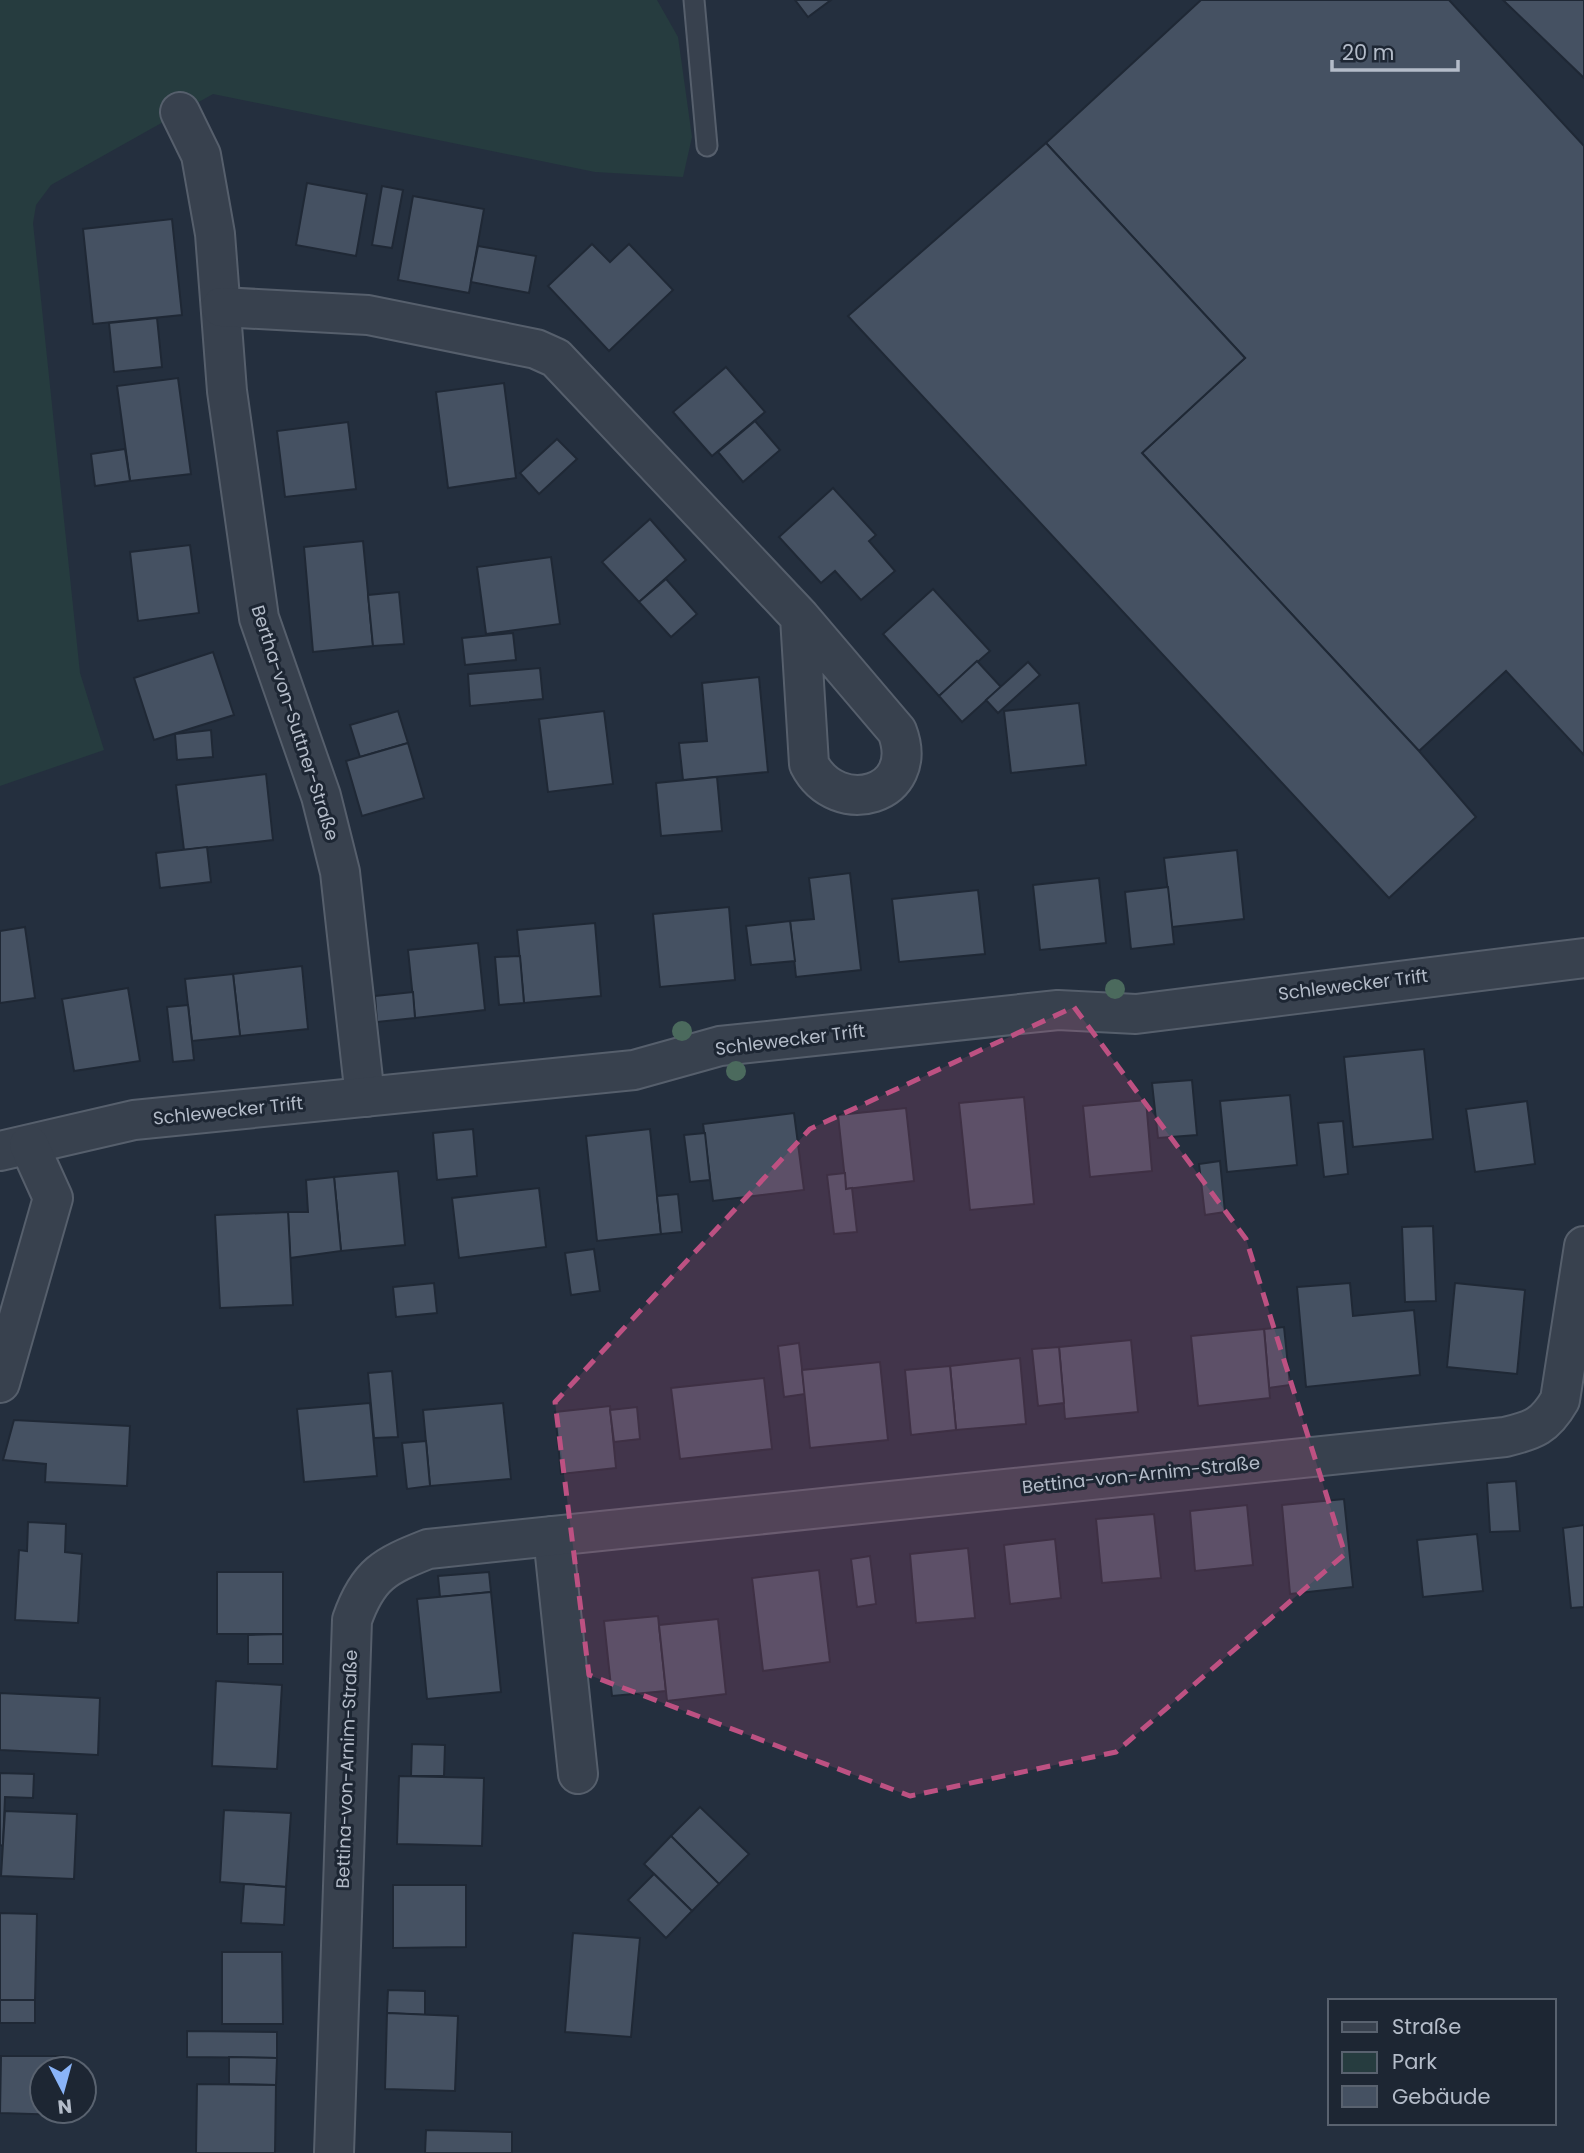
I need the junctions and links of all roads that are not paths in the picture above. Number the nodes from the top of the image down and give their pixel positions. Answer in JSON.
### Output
{"nodes":[{"id":1,"x":694,"y":0,"type":"edge"},
{"id":2,"x":180,"y":112,"type":"dead end"},
{"id":3,"x":707,"y":146,"type":"dead end"},
{"id":4,"x":221,"y":307,"type":"junction"},
{"id":5,"x":800,"y":617,"type":"dead end"},
{"id":6,"x":1584,"y":958,"type":"edge"},
{"id":7,"x":365,"y":1097,"type":"junction"},
{"id":8,"x":15,"y":1148,"type":"edge"},
{"id":9,"x":1584,"y":1246,"type":"edge"},
{"id":10,"x":0,"y":1383,"type":"edge"},
{"id":11,"x":553,"y":1536,"type":"junction"},
{"id":12,"x":578,"y":1774,"type":"dead end"},
{"id":13,"x":334,"y":2153,"type":"edge"}],
"edges":[{"from":1,"to":3,"type":"lane"},
{"from":2,"to":4,"type":"street","name":"Bertha-von-Suttner-Straße"},
{"from":4,"to":5,"type":"street"},
{"from":4,"to":7,"type":"street","name":"Bertha-von-Suttner-Straße"},
{"from":6,"to":7,"type":"street","name":"Schlewecker Trift"},
{"from":7,"to":8,"type":"street","name":"Schlewecker Trift"},
{"from":8,"to":10,"type":"street"},
{"from":9,"to":11,"type":"street","name":"Bettina-von-Arnim-Straße"},
{"from":11,"to":12,"type":"street"},
{"from":11,"to":13,"type":"street","name":"Bettina-von-Arnim-Straße"}]}
